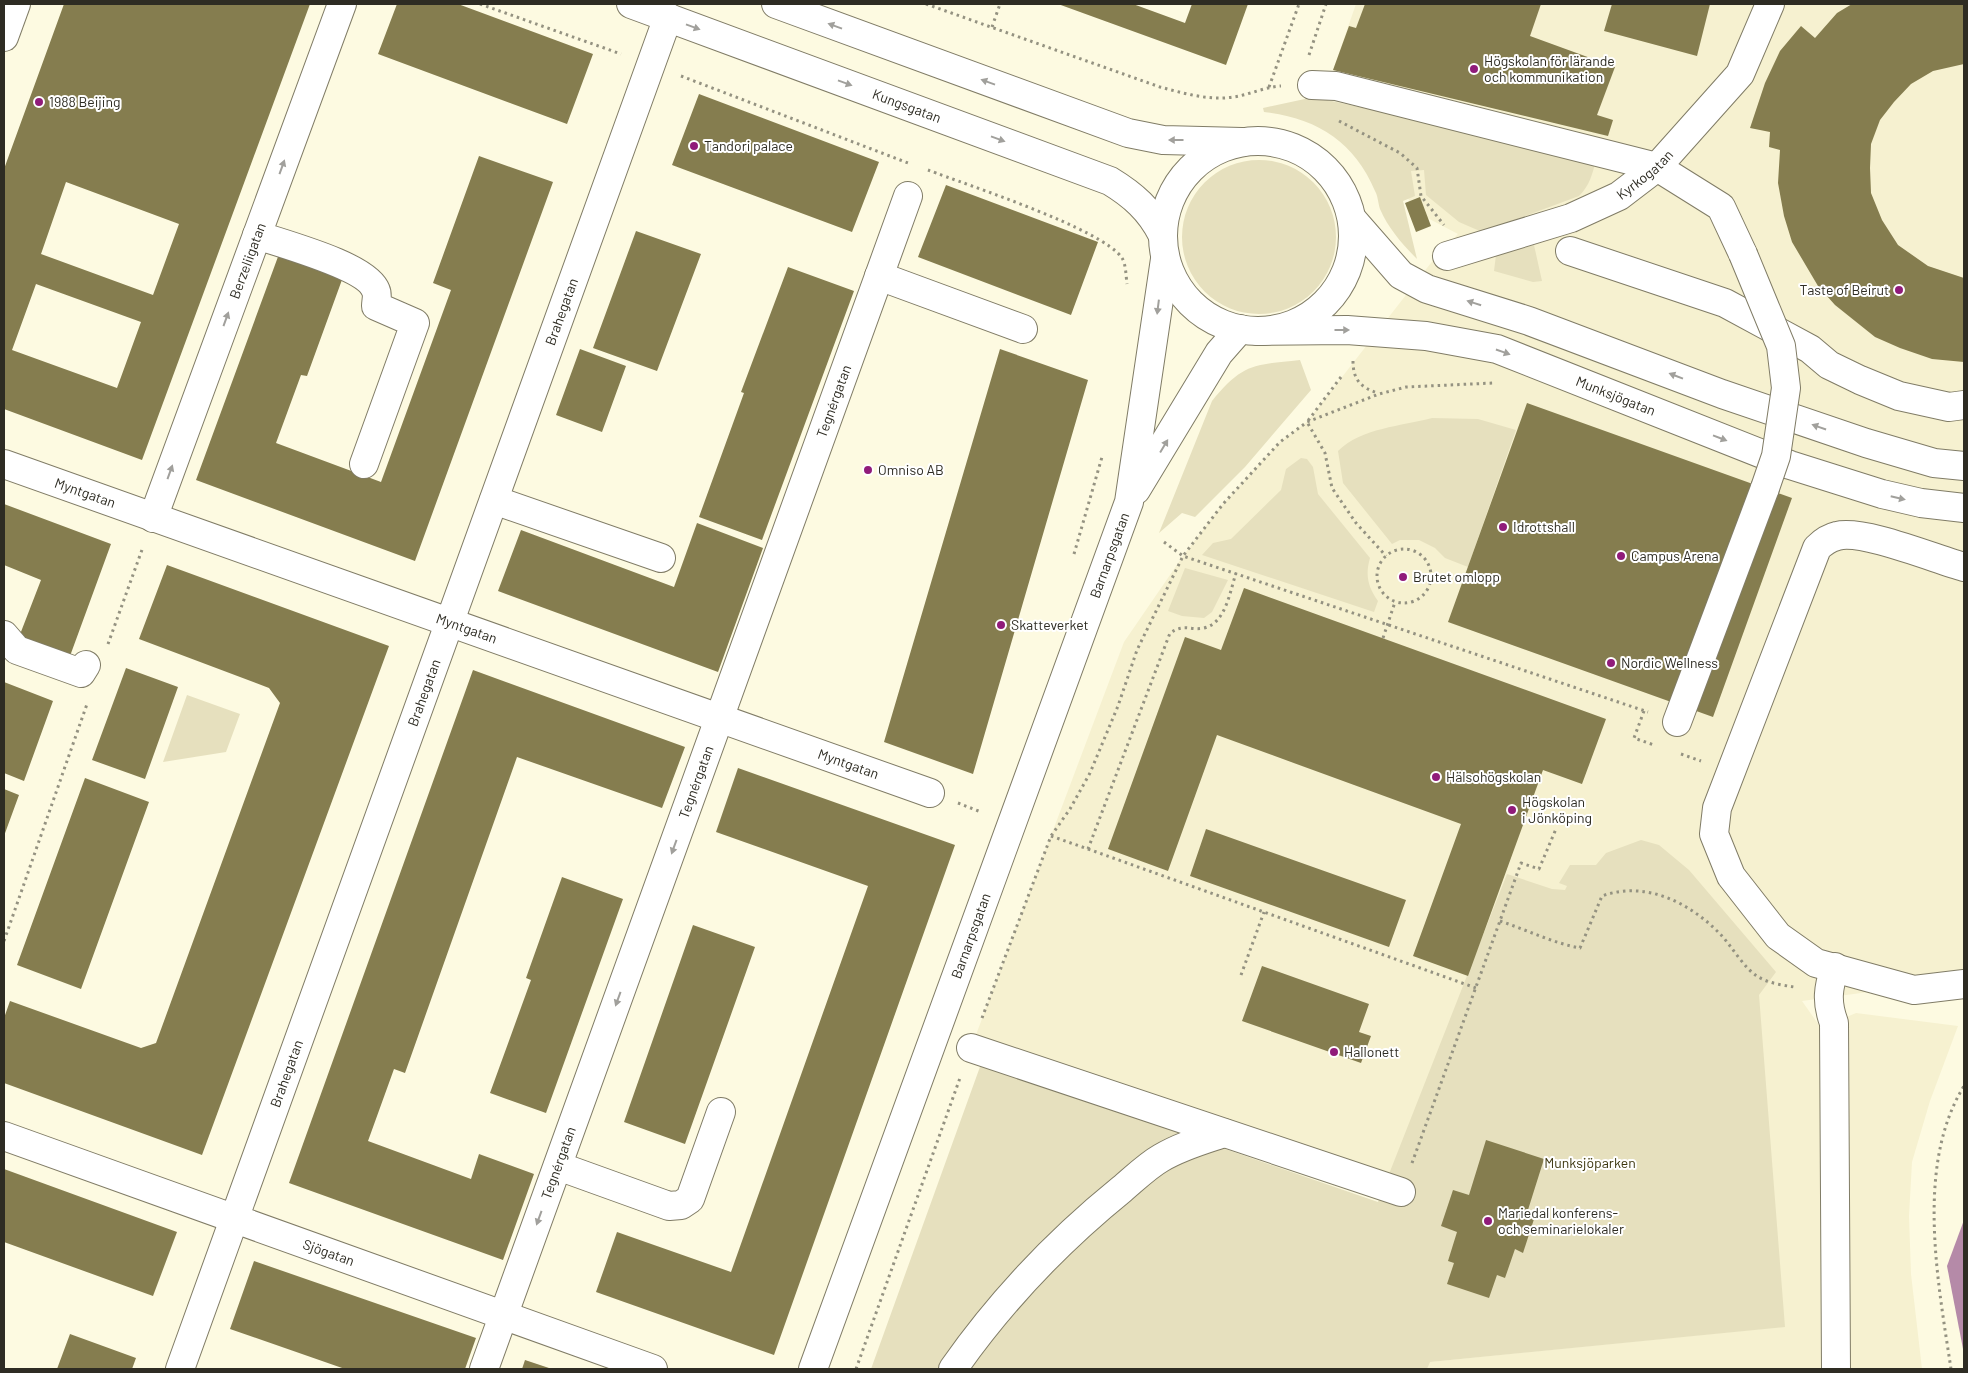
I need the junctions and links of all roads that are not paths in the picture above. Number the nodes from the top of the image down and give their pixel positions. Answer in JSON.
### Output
{"nodes":[{"id":1,"x":16,"y":4,"type":"edge"},
{"id":2,"x":342,"y":4,"type":"edge"},
{"id":3,"x":631,"y":4,"type":"edge"},
{"id":4,"x":776,"y":4,"type":"edge"},
{"id":5,"x":1770,"y":4,"type":"edge"},
{"id":6,"x":668,"y":18,"type":"junction"},
{"id":7,"x":4,"y":37,"type":"edge"},
{"id":8,"x":1312,"y":85,"type":"road end"},
{"id":9,"x":1242,"y":142,"type":"junction"},
{"id":10,"x":1657,"y":167,"type":"junction"},
{"id":11,"x":908,"y":196,"type":"dead end"},
{"id":12,"x":1352,"y":219,"type":"junction"},
{"id":13,"x":257,"y":235,"type":"junction"},
{"id":14,"x":1164,"y":247,"type":"junction"},
{"id":15,"x":1570,"y":251,"type":"dead end"},
{"id":16,"x":1447,"y":256,"type":"dead end"},
{"id":17,"x":879,"y":276,"type":"junction"},
{"id":18,"x":1023,"y":329,"type":"dead end"},
{"id":19,"x":1249,"y":330,"type":"junction"},
{"id":20,"x":1964,"y":406,"type":"edge"},
{"id":21,"x":4,"y":464,"type":"edge"},
{"id":22,"x":364,"y":464,"type":"dead end"},
{"id":23,"x":1964,"y":466,"type":"edge"},
{"id":24,"x":494,"y":500,"type":"junction"},
{"id":25,"x":1129,"y":502,"type":"junction"},
{"id":26,"x":1964,"y":508,"type":"edge"},
{"id":27,"x":153,"y":518,"type":"junction"},
{"id":28,"x":661,"y":558,"type":"dead end"},
{"id":29,"x":1964,"y":567,"type":"edge"},
{"id":30,"x":450,"y":622,"type":"junction"},
{"id":31,"x":4,"y":635,"type":"edge"},
{"id":32,"x":86,"y":665,"type":"dead end"},
{"id":33,"x":720,"y":719,"type":"junction"},
{"id":34,"x":1676,"y":722,"type":"road end"},
{"id":35,"x":930,"y":793,"type":"dead end"},
{"id":36,"x":1832,"y":976,"type":"junction"},
{"id":37,"x":1964,"y":984,"type":"edge"},
{"id":38,"x":971,"y":1048,"type":"road end"},
{"id":39,"x":721,"y":1112,"type":"dead end"},
{"id":40,"x":1224,"y":1133,"type":"junction"},
{"id":41,"x":4,"y":1136,"type":"edge"},
{"id":42,"x":558,"y":1166,"type":"junction"},
{"id":43,"x":1401,"y":1192,"type":"road end"},
{"id":44,"x":235,"y":1218,"type":"junction"},
{"id":45,"x":503,"y":1315,"type":"junction"},
{"id":46,"x":180,"y":1369,"type":"edge"},
{"id":47,"x":484,"y":1369,"type":"edge"},
{"id":48,"x":653,"y":1369,"type":"edge"},
{"id":49,"x":814,"y":1369,"type":"edge"},
{"id":50,"x":953,"y":1369,"type":"edge"},
{"id":51,"x":1836,"y":1369,"type":"edge"}],
"edges":[{"from":1,"to":7,"type":"street"},
{"from":13,"to":2,"type":"street","name":"Berzeliigatan","one_way":true},
{"from":3,"to":6,"type":"street","name":"Kungsgatan"},
{"from":9,"to":4,"type":"street","one_way":true},
{"from":5,"to":10,"type":"street","name":"Kyrkogatan"},
{"from":6,"to":14,"type":"street","name":"Kungsgatan","one_way":true},
{"from":6,"to":24,"type":"street","name":"Brahegatan"},
{"from":8,"to":10,"type":"street"},
{"from":9,"to":12,"type":"street"},
{"from":9,"to":14,"type":"street","name":"Barnarpsgatan"},
{"from":10,"to":16,"type":"street","name":"Kyrkogatan"},
{"from":10,"to":34,"type":"street","bridge":true},
{"from":11,"to":17,"type":"street","name":"Tegnérgatan"},
{"from":12,"to":19,"type":"street"},
{"from":23,"to":12,"type":"street","one_way":true},
{"from":13,"to":22,"type":"street"},
{"from":27,"to":13,"type":"street","name":"Berzeliigatan","one_way":true},
{"from":14,"to":19,"type":"street","name":"Kungsgatan"},
{"from":14,"to":25,"type":"street","name":"Barnarpsgatan","one_way":true},
{"from":15,"to":20,"type":"street"},
{"from":17,"to":18,"type":"street"},
{"from":17,"to":33,"type":"street","name":"Tegnérgatan"},
{"from":25,"to":19,"type":"street","name":"Barnarpsgatan","one_way":true},
{"from":19,"to":26,"type":"street","name":"Munksjögatan","one_way":true},
{"from":21,"to":27,"type":"street","name":"Myntgatan"},
{"from":24,"to":28,"type":"street"},
{"from":24,"to":30,"type":"street","name":"Brahegatan"},
{"from":25,"to":49,"type":"street","name":"Barnarpsgatan"},
{"from":27,"to":30,"type":"street","name":"Myntgatan"},
{"from":29,"to":36,"type":"street"},
{"from":30,"to":33,"type":"street","name":"Myntgatan"},
{"from":30,"to":44,"type":"street","name":"Brahegatan"},
{"from":31,"to":32,"type":"street"},
{"from":33,"to":35,"type":"street","name":"Myntgatan"},
{"from":33,"to":42,"type":"street","name":"Tegnérgatan","one_way":true},
{"from":36,"to":37,"type":"street"},
{"from":36,"to":51,"type":"street"},
{"from":38,"to":40,"type":"street"},
{"from":39,"to":42,"type":"street"},
{"from":40,"to":43,"type":"street"},
{"from":40,"to":50,"type":"street"},
{"from":41,"to":44,"type":"street","name":"Sjögatan"},
{"from":42,"to":45,"type":"street","name":"Tegnérgatan","one_way":true},
{"from":44,"to":45,"type":"street","name":"Sjögatan"},
{"from":44,"to":46,"type":"street","name":"Brahegatan"},
{"from":45,"to":47,"type":"street","name":"Tegnérgatan"},
{"from":45,"to":48,"type":"street","name":"Sjögatan"}]}
